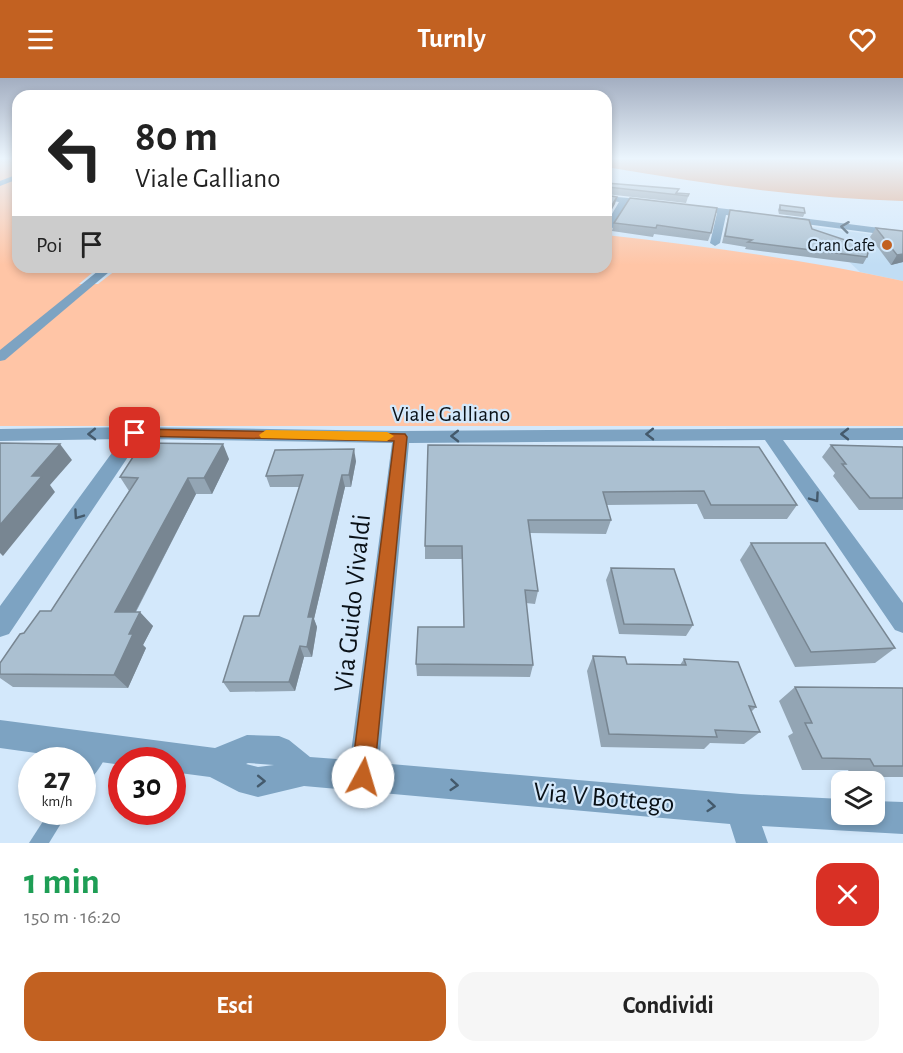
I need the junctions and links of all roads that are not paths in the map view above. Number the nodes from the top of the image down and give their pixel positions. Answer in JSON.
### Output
{"nodes":[{"id":1,"x":612,"y":199,"type":"edge"},
{"id":2,"x":624,"y":200,"type":"junction"},
{"id":3,"x":663,"y":205,"type":"edge"},
{"id":4,"x":682,"y":207,"type":"edge"},
{"id":5,"x":722,"y":212,"type":"junction"},
{"id":6,"x":757,"y":216,"type":"edge"},
{"id":7,"x":780,"y":219,"type":"edge"},
{"id":8,"x":612,"y":221,"type":"edge"},
{"id":9,"x":903,"y":234,"type":"edge"},
{"id":10,"x":715,"y":243,"type":"dead end"},
{"id":11,"x":103,"y":273,"type":"edge"},
{"id":12,"x":0,"y":357,"type":"edge"},
{"id":13,"x":135,"y":433,"type":"junction"},
{"id":14,"x":769,"y":433,"type":"junction"},
{"id":15,"x":903,"y":434,"type":"edge"},
{"id":16,"x":0,"y":435,"type":"edge"},
{"id":17,"x":401,"y":437,"type":"junction"},
{"id":18,"x":903,"y":622,"type":"edge"},
{"id":19,"x":0,"y":626,"type":"edge"},
{"id":20,"x":0,"y":734,"type":"edge"},
{"id":21,"x":102,"y":747,"type":"junction"},
{"id":22,"x":96,"y":756,"type":"edge"},
{"id":23,"x":363,"y":777,"type":"junction"},
{"id":24,"x":741,"y":808,"type":"junction"},
{"id":25,"x":903,"y":819,"type":"edge"},
{"id":26,"x":50,"y":825,"type":"edge"},
{"id":27,"x":38,"y":843,"type":"edge"},
{"id":28,"x":752,"y":843,"type":"edge"}],
"edges":[{"from":1,"to":2,"type":"street"},
{"from":2,"to":3,"type":"street"},
{"from":2,"to":8,"type":"street"},
{"from":4,"to":5,"type":"street"},
{"from":5,"to":6,"type":"street"},
{"from":5,"to":10,"type":"street"},
{"from":9,"to":7,"type":"street","one_way":true},
{"from":11,"to":12,"type":"street"},
{"from":13,"to":16,"type":"street","name":"Viale Galliano","one_way":true},
{"from":13,"to":17,"type":"street","name":"Viale Galliano"},
{"from":13,"to":19,"type":"street","one_way":true},
{"from":15,"to":14,"type":"street","name":"Viale Galliano","one_way":true},
{"from":14,"to":17,"type":"street","name":"Viale Galliano","one_way":true},
{"from":14,"to":18,"type":"street","one_way":true},
{"from":17,"to":23,"type":"street","name":"Via Guido Vivaldi"},
{"from":20,"to":21,"type":"street","name":"Via V Bottego"},
{"from":21,"to":22,"type":"lane"},
{"from":21,"to":23,"type":"street","name":"Via V Bottego","one_way":true},
{"from":23,"to":24,"type":"street","name":"Via V Bottego","one_way":true},
{"from":24,"to":25,"type":"street","name":"Via V Bottego"},
{"from":24,"to":28,"type":"street"},
{"from":26,"to":27,"type":"lane"}]}
